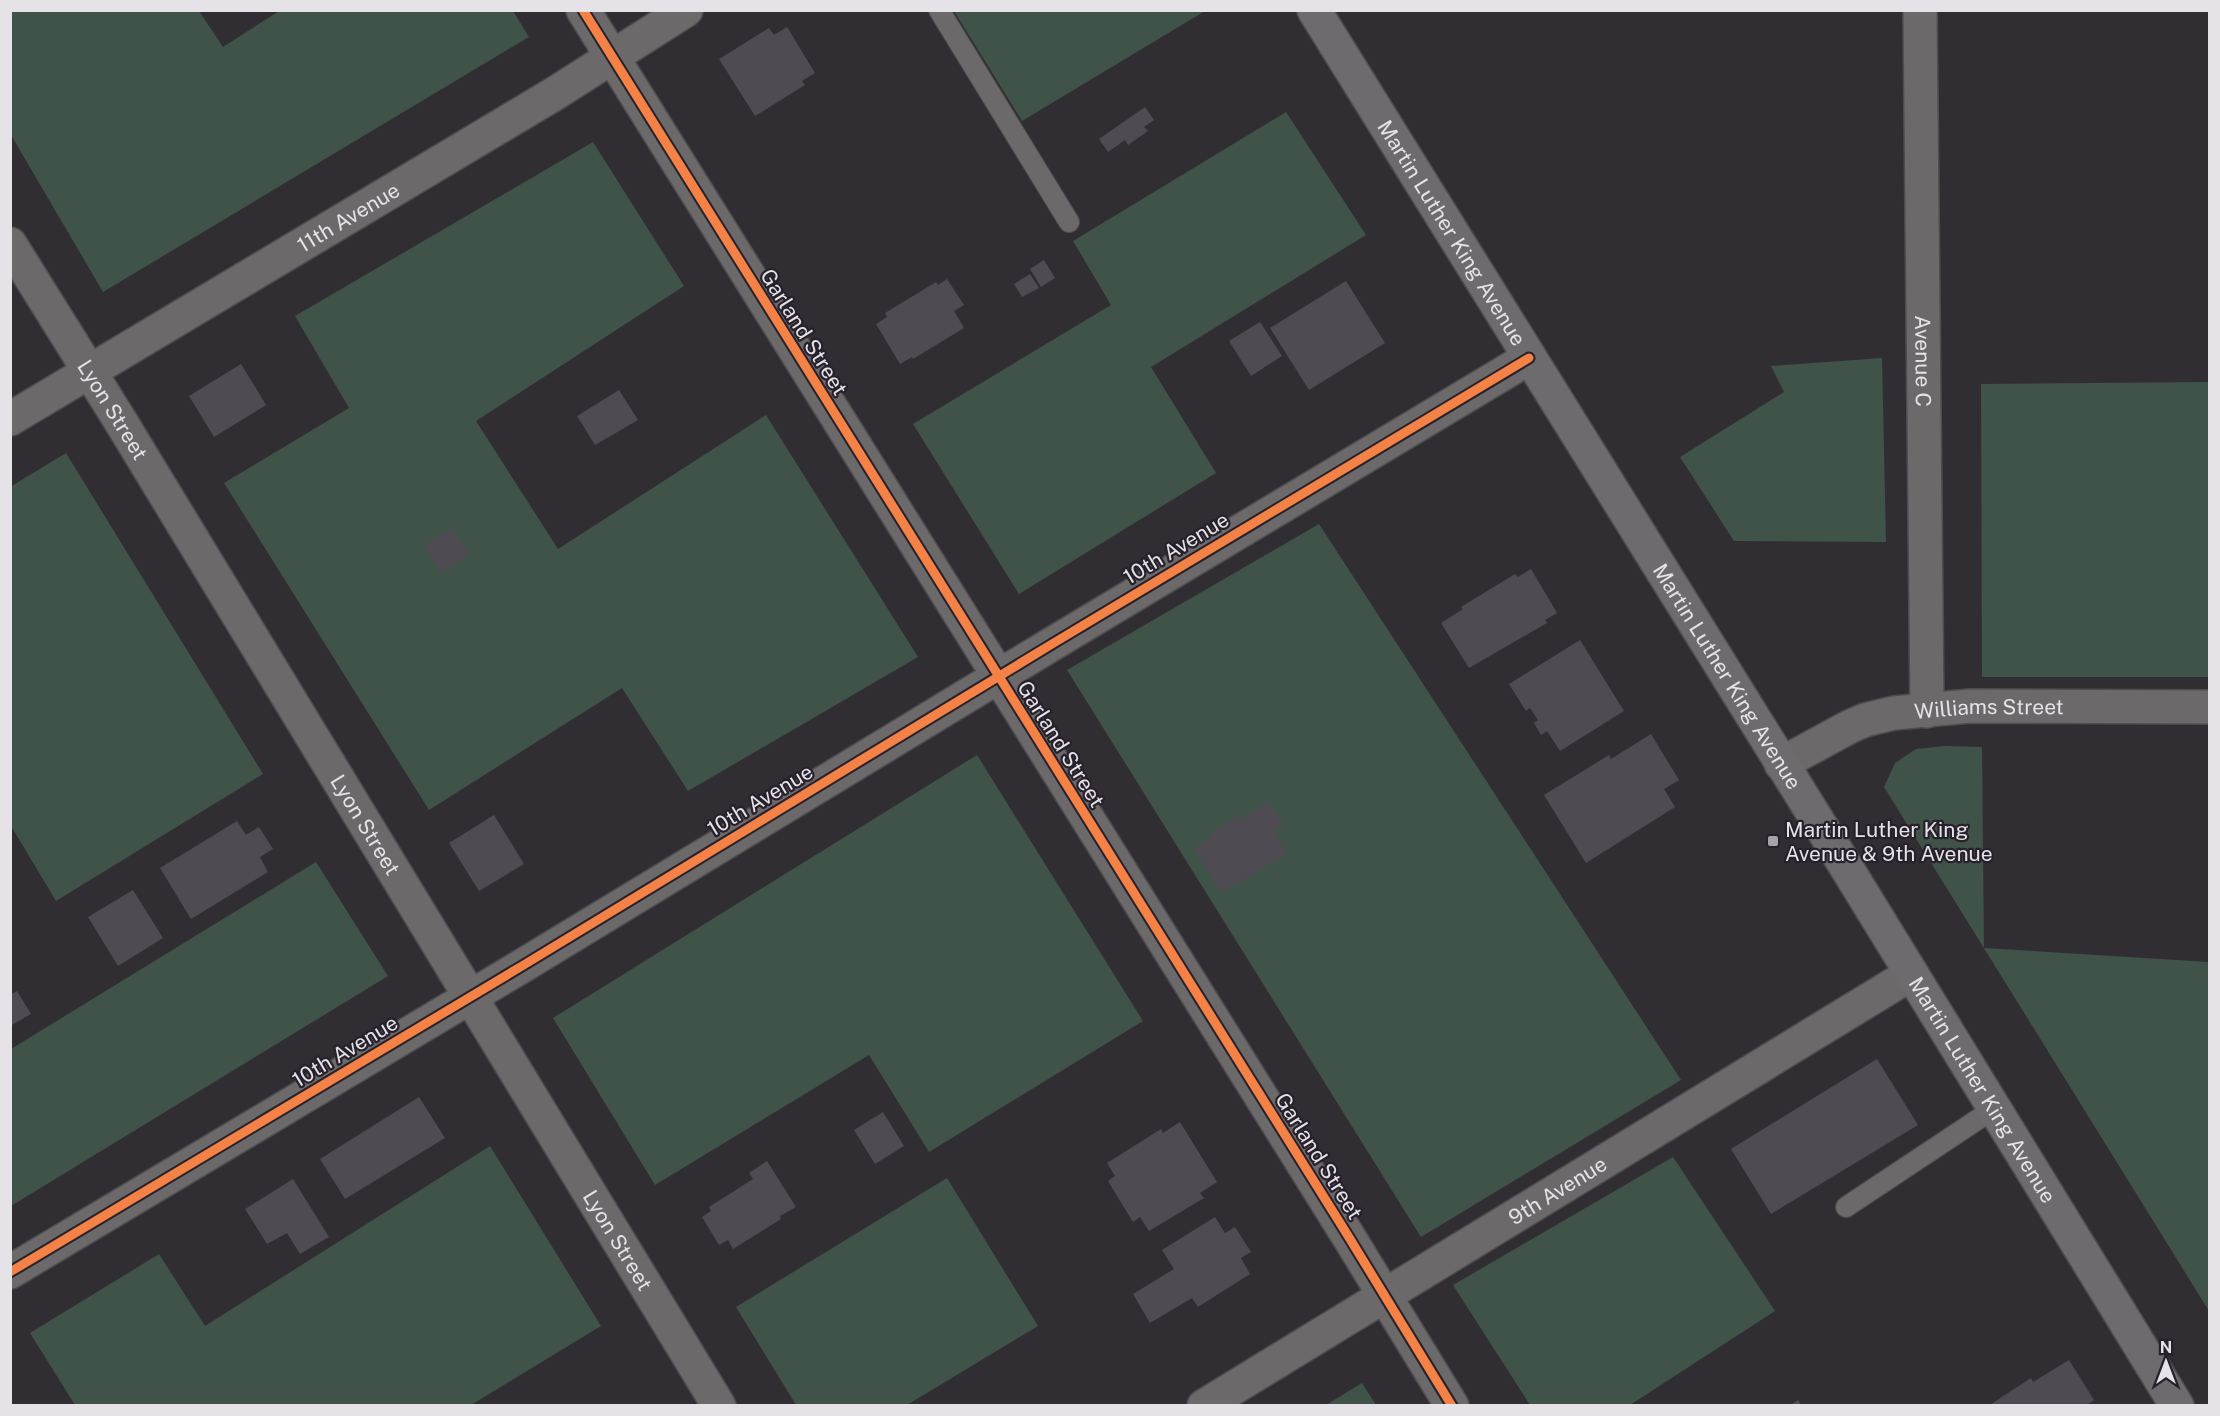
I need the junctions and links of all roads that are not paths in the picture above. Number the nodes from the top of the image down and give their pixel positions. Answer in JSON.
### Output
{"nodes":[{"id":1,"x":583,"y":10,"type":"edge"},
{"id":2,"x":686,"y":10,"type":"edge"},
{"id":3,"x":939,"y":10,"type":"edge"},
{"id":4,"x":1314,"y":10,"type":"edge"},
{"id":5,"x":1920,"y":10,"type":"edge"},
{"id":6,"x":612,"y":57,"type":"junction"},
{"id":7,"x":1069,"y":222,"type":"dead end"},
{"id":8,"x":10,"y":244,"type":"edge"},
{"id":9,"x":1529,"y":358,"type":"junction"},
{"id":10,"x":89,"y":372,"type":"junction"},
{"id":11,"x":10,"y":419,"type":"edge"},
{"id":12,"x":999,"y":676,"type":"junction"},
{"id":13,"x":2210,"y":707,"type":"edge"},
{"id":14,"x":1927,"y":711,"type":"junction"},
{"id":15,"x":1781,"y":764,"type":"junction"},
{"id":16,"x":1911,"y":974,"type":"junction"},
{"id":17,"x":470,"y":997,"type":"junction"},
{"id":18,"x":1995,"y":1108,"type":"junction"},
{"id":19,"x":1846,"y":1207,"type":"dead end"},
{"id":20,"x":10,"y":1272,"type":"edge"},
{"id":21,"x":1385,"y":1295,"type":"junction"},
{"id":22,"x":719,"y":1406,"type":"edge"},
{"id":23,"x":1204,"y":1406,"type":"edge"},
{"id":24,"x":1452,"y":1406,"type":"edge"},
{"id":25,"x":2177,"y":1406,"type":"edge"}],
"edges":[{"from":1,"to":6,"type":"street","name":"Garland Street"},
{"from":2,"to":6,"type":"street","name":"11th Avenue"},
{"from":3,"to":7,"type":"lane"},
{"from":4,"to":9,"type":"main road","name":"Martin Luther King Avenue"},
{"from":5,"to":14,"type":"street","name":"Avenue C"},
{"from":6,"to":10,"type":"street","name":"11th Avenue"},
{"from":6,"to":12,"type":"street","name":"Garland Street"},
{"from":8,"to":10,"type":"street","name":"Lyon Street"},
{"from":9,"to":12,"type":"street","name":"10th Avenue"},
{"from":9,"to":15,"type":"main road","name":"Martin Luther King Avenue"},
{"from":10,"to":11,"type":"street","name":"11th Avenue"},
{"from":10,"to":17,"type":"street","name":"Lyon Street"},
{"from":12,"to":17,"type":"street","name":"10th Avenue"},
{"from":12,"to":21,"type":"street","name":"Garland Street"},
{"from":13,"to":14,"type":"street","name":"Williams Street"},
{"from":14,"to":15,"type":"street","name":"Williams Street"},
{"from":15,"to":16,"type":"main road","name":"Martin Luther King Avenue"},
{"from":16,"to":18,"type":"main road","name":"Martin Luther King Avenue"},
{"from":16,"to":21,"type":"street","name":"9th Avenue"},
{"from":17,"to":20,"type":"street","name":"10th Avenue"},
{"from":17,"to":22,"type":"street","name":"Lyon Street"},
{"from":18,"to":19,"type":"lane"},
{"from":18,"to":25,"type":"main road","name":"Martin Luther King Avenue"},
{"from":21,"to":23,"type":"street","name":"9th Avenue"},
{"from":21,"to":24,"type":"street","name":"Garland Street"}]}
